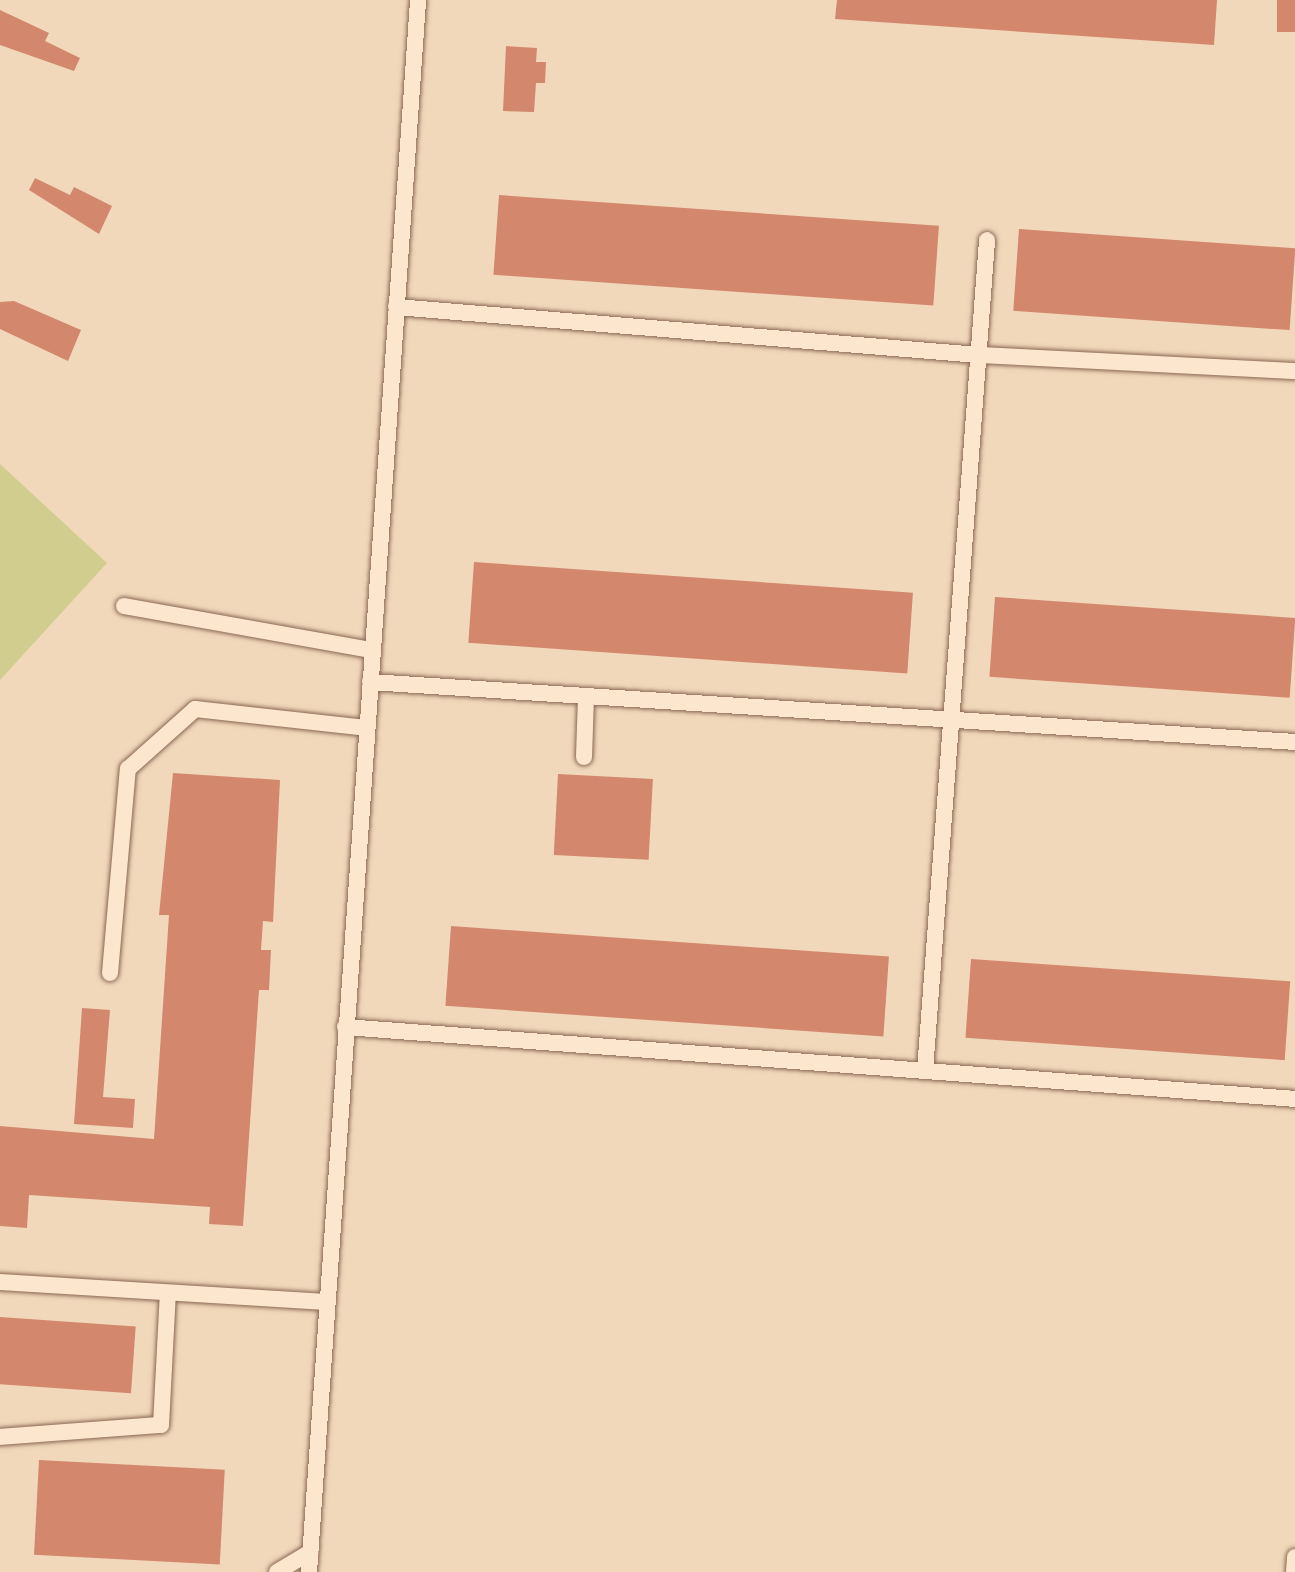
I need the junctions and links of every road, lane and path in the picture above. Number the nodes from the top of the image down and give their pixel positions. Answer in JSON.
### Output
{"nodes":[{"id":1,"x":418,"y":0,"type":"edge"},
{"id":2,"x":987,"y":240,"type":"dead end"},
{"id":3,"x":396,"y":307,"type":"junction"},
{"id":4,"x":979,"y":355,"type":"junction"},
{"id":5,"x":1295,"y":371,"type":"edge"},
{"id":6,"x":124,"y":606,"type":"dead end"},
{"id":7,"x":372,"y":650,"type":"junction"},
{"id":8,"x":370,"y":682,"type":"junction"},
{"id":9,"x":586,"y":696,"type":"junction"},
{"id":10,"x":951,"y":721,"type":"junction"},
{"id":11,"x":366,"y":728,"type":"junction"},
{"id":12,"x":1295,"y":742,"type":"edge"},
{"id":13,"x":584,"y":757,"type":"dead end"},
{"id":14,"x":110,"y":973,"type":"dead end"},
{"id":15,"x":345,"y":1027,"type":"junction"},
{"id":16,"x":925,"y":1071,"type":"junction"},
{"id":17,"x":1295,"y":1099,"type":"edge"},
{"id":18,"x":0,"y":1282,"type":"edge"},
{"id":19,"x":168,"y":1293,"type":"junction"},
{"id":20,"x":326,"y":1302,"type":"junction"},
{"id":21,"x":0,"y":1437,"type":"edge"},
{"id":22,"x":310,"y":1552,"type":"junction"},
{"id":23,"x":1295,"y":1557,"type":"edge"},
{"id":24,"x":276,"y":1572,"type":"edge"},
{"id":25,"x":309,"y":1572,"type":"edge"},
{"id":26,"x":1294,"y":1572,"type":"edge"}],
"edges":[{"from":1,"to":3,"type":"lane"},
{"from":2,"to":4,"type":"lane"},
{"from":3,"to":4,"type":"lane"},
{"from":3,"to":7,"type":"lane"},
{"from":4,"to":5,"type":"lane"},
{"from":4,"to":10,"type":"lane"},
{"from":6,"to":7,"type":"lane"},
{"from":7,"to":8,"type":"lane"},
{"from":8,"to":9,"type":"lane"},
{"from":8,"to":11,"type":"lane"},
{"from":9,"to":10,"type":"lane"},
{"from":9,"to":13,"type":"lane"},
{"from":10,"to":12,"type":"lane"},
{"from":10,"to":16,"type":"lane"},
{"from":11,"to":14,"type":"lane"},
{"from":11,"to":15,"type":"lane"},
{"from":15,"to":16,"type":"lane"},
{"from":15,"to":20,"type":"lane"},
{"from":16,"to":17,"type":"lane"},
{"from":18,"to":19,"type":"lane"},
{"from":19,"to":20,"type":"lane"},
{"from":19,"to":21,"type":"lane"},
{"from":20,"to":22,"type":"lane"},
{"from":22,"to":24,"type":"lane"},
{"from":22,"to":25,"type":"lane"},
{"from":23,"to":26,"type":"lane"}]}
